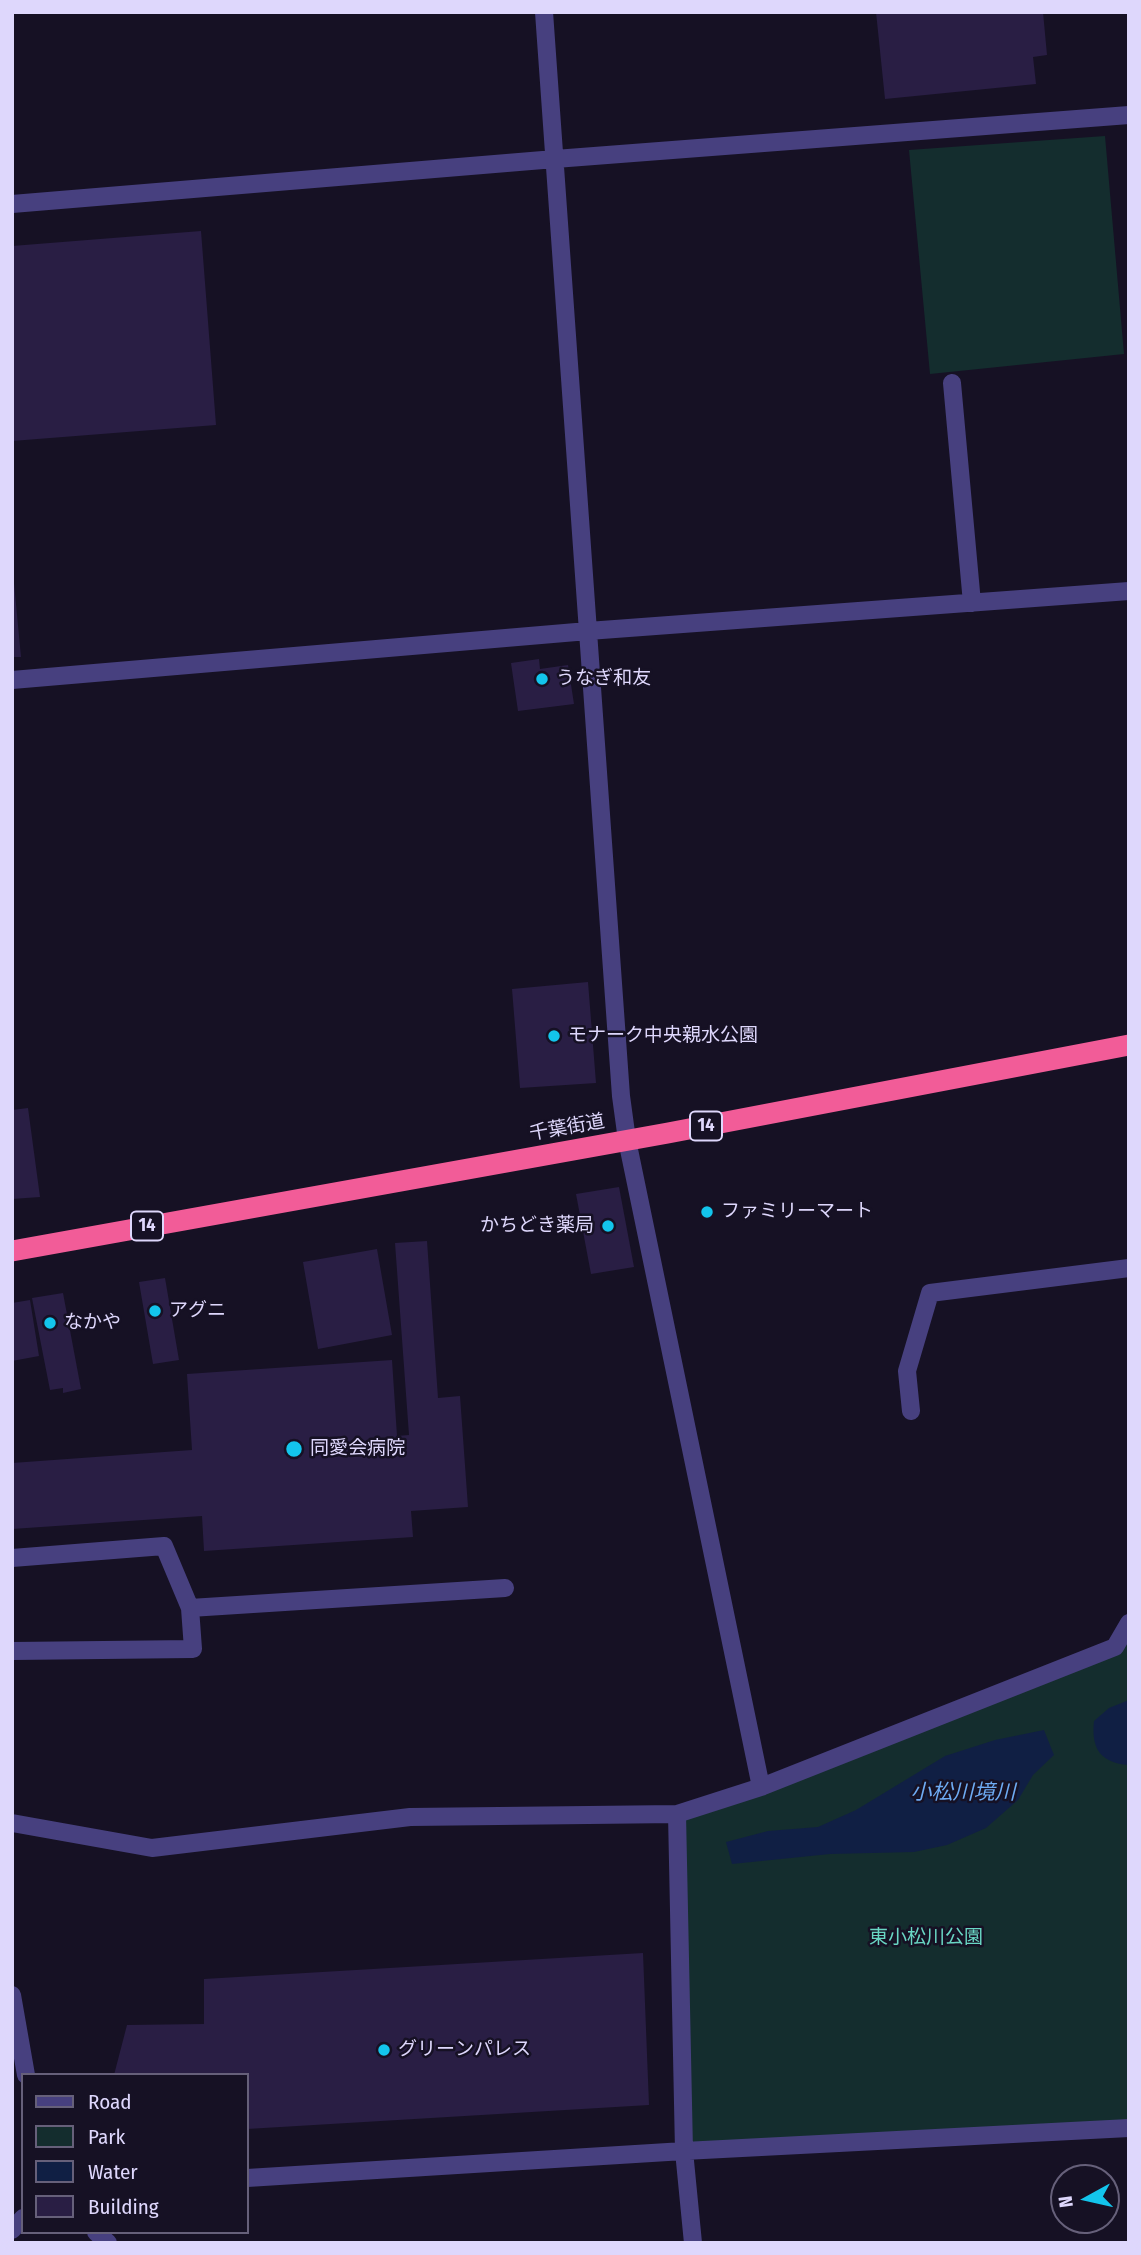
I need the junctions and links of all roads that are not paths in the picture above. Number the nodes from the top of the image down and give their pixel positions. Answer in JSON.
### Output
{"nodes":[{"id":1,"x":544,"y":12,"type":"edge"},
{"id":2,"x":1129,"y":115,"type":"edge"},
{"id":3,"x":555,"y":159,"type":"junction"},
{"id":4,"x":12,"y":204,"type":"edge"},
{"id":5,"x":953,"y":383,"type":"dead end"},
{"id":6,"x":1129,"y":591,"type":"edge"},
{"id":7,"x":972,"y":603,"type":"junction"},
{"id":8,"x":588,"y":631,"type":"junction"},
{"id":9,"x":12,"y":680,"type":"edge"},
{"id":10,"x":1129,"y":1045,"type":"edge"},
{"id":11,"x":626,"y":1140,"type":"junction"},
{"id":12,"x":12,"y":1251,"type":"edge"},
{"id":13,"x":1129,"y":1268,"type":"edge"},
{"id":14,"x":911,"y":1411,"type":"dead end"},
{"id":15,"x":12,"y":1558,"type":"edge"},
{"id":16,"x":505,"y":1588,"type":"dead end"},
{"id":17,"x":190,"y":1608,"type":"junction"},
{"id":18,"x":1129,"y":1623,"type":"edge"},
{"id":19,"x":12,"y":1651,"type":"edge"},
{"id":20,"x":761,"y":1787,"type":"junction"},
{"id":21,"x":677,"y":1814,"type":"junction"},
{"id":22,"x":12,"y":1823,"type":"edge"},
{"id":23,"x":12,"y":1995,"type":"edge"},
{"id":24,"x":26,"y":2073,"type":"edge"},
{"id":25,"x":1129,"y":2128,"type":"edge"},
{"id":26,"x":684,"y":2151,"type":"junction"},
{"id":27,"x":248,"y":2178,"type":"edge"},
{"id":28,"x":693,"y":2243,"type":"edge"}],
"edges":[{"from":1,"to":3,"type":"street"},
{"from":2,"to":3,"type":"street"},
{"from":3,"to":4,"type":"street"},
{"from":3,"to":8,"type":"street"},
{"from":5,"to":7,"type":"street"},
{"from":6,"to":7,"type":"street"},
{"from":7,"to":8,"type":"street"},
{"from":8,"to":9,"type":"street"},
{"from":8,"to":11,"type":"street"},
{"from":10,"to":11,"type":"highway","name":"千葉街道","number":"14"},
{"from":11,"to":12,"type":"highway","name":"千葉街道","number":"14"},
{"from":11,"to":20,"type":"street"},
{"from":13,"to":14,"type":"street"},
{"from":15,"to":17,"type":"street"},
{"from":16,"to":17,"type":"street"},
{"from":17,"to":19,"type":"street"},
{"from":18,"to":20,"type":"street"},
{"from":20,"to":21,"type":"street"},
{"from":21,"to":22,"type":"street"},
{"from":21,"to":26,"type":"street"},
{"from":23,"to":24,"type":"street"},
{"from":25,"to":26,"type":"street"},
{"from":26,"to":27,"type":"street"},
{"from":26,"to":28,"type":"street"}]}
